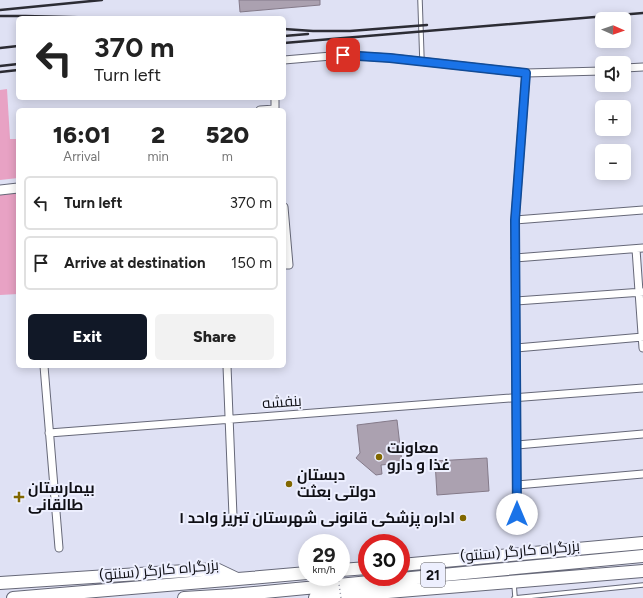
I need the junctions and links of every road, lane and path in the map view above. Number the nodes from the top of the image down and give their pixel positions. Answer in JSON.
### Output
{"nodes":[{"id":1,"x":420,"y":0,"type":"edge"},
{"id":2,"x":286,"y":60,"type":"edge"},
{"id":3,"x":422,"y":61,"type":"junction"},
{"id":4,"x":643,"y":67,"type":"edge"},
{"id":5,"x":631,"y":68,"type":"edge"},
{"id":6,"x":595,"y":71,"type":"edge"},
{"id":7,"x":526,"y":73,"type":"junction"},
{"id":8,"x":16,"y":188,"type":"edge"},
{"id":9,"x":0,"y":190,"type":"edge"},
{"id":10,"x":643,"y":210,"type":"edge"},
{"id":11,"x":515,"y":220,"type":"junction"},
{"id":12,"x":286,"y":230,"type":"edge"},
{"id":13,"x":640,"y":248,"type":"edge"},
{"id":14,"x":515,"y":258,"type":"junction"},
{"id":15,"x":286,"y":265,"type":"edge"},
{"id":16,"x":641,"y":292,"type":"edge"},
{"id":17,"x":516,"y":301,"type":"junction"},
{"id":18,"x":643,"y":338,"type":"edge"},
{"id":19,"x":516,"y":348,"type":"junction"},
{"id":20,"x":643,"y":348,"type":"edge"},
{"id":21,"x":44,"y":368,"type":"edge"},
{"id":22,"x":227,"y":368,"type":"edge"},
{"id":23,"x":643,"y":388,"type":"edge"},
{"id":24,"x":516,"y":398,"type":"junction"},
{"id":25,"x":229,"y":419,"type":"junction"},
{"id":26,"x":50,"y":433,"type":"junction"},
{"id":27,"x":643,"y":434,"type":"edge"},
{"id":28,"x":517,"y":445,"type":"junction"},
{"id":29,"x":643,"y":474,"type":"edge"},
{"id":30,"x":517,"y":485,"type":"junction"},
{"id":31,"x":234,"y":516,"type":"dead end"},
{"id":32,"x":517,"y":528,"type":"dead end"},
{"id":33,"x":643,"y":543,"type":"edge"},
{"id":34,"x":59,"y":548,"type":"dead end"},
{"id":35,"x":643,"y":556,"type":"edge"},
{"id":36,"x":410,"y":564,"type":"edge"},
{"id":37,"x":643,"y":571,"type":"edge"},
{"id":38,"x":298,"y":574,"type":"edge"},
{"id":39,"x":238,"y":579,"type":"junction"},
{"id":40,"x":513,"y":582,"type":"junction"},
{"id":41,"x":0,"y":584,"type":"edge"},
{"id":42,"x":339,"y":586,"type":"edge"},
{"id":43,"x":643,"y":586,"type":"edge"},
{"id":44,"x":290,"y":589,"type":"junction"},
{"id":45,"x":233,"y":595,"type":"junction"},
{"id":46,"x":13,"y":598,"type":"edge"},
{"id":47,"x":184,"y":598,"type":"edge"},
{"id":48,"x":220,"y":598,"type":"edge"},
{"id":49,"x":314,"y":598,"type":"edge"},
{"id":50,"x":341,"y":598,"type":"edge"},
{"id":51,"x":515,"y":598,"type":"edge"}],
"edges":[{"from":1,"to":3,"type":"lane"},
{"from":2,"to":3,"type":"street"},
{"from":3,"to":7,"type":"street"},
{"from":4,"to":5,"type":"street"},
{"from":6,"to":7,"type":"street"},
{"from":7,"to":11,"type":"street"},
{"from":8,"to":9,"type":"street"},
{"from":10,"to":11,"type":"street"},
{"from":11,"to":14,"type":"street"},
{"from":12,"to":15,"type":"street"},
{"from":13,"to":14,"type":"street"},
{"from":13,"to":16,"type":"street"},
{"from":14,"to":17,"type":"street"},
{"from":16,"to":17,"type":"street"},
{"from":16,"to":18,"type":"street"},
{"from":17,"to":19,"type":"street"},
{"from":18,"to":19,"type":"street"},
{"from":18,"to":20,"type":"street"},
{"from":19,"to":24,"type":"street"},
{"from":21,"to":26,"type":"street"},
{"from":22,"to":25,"type":"street"},
{"from":23,"to":24,"type":"street","name":"بنفشه"},
{"from":24,"to":25,"type":"street","name":"بنفشه"},
{"from":24,"to":28,"type":"street"},
{"from":25,"to":26,"type":"street","name":"بنفشه"},
{"from":25,"to":31,"type":"street"},
{"from":26,"to":34,"type":"street"},
{"from":27,"to":28,"type":"street"},
{"from":28,"to":30,"type":"street"},
{"from":29,"to":30,"type":"street"},
{"from":30,"to":32,"type":"street"},
{"from":33,"to":36,"type":"highway","name":"بزرگراه کارگر (سنتو)","number":"21"},
{"from":35,"to":44,"type":"highway","name":"بزرگراه کارگر (سنتو)","number":"21"},
{"from":37,"to":40,"type":"highway"},
{"from":38,"to":39,"type":"highway","name":"بزرگراه کارگر (سنتو)"},
{"from":39,"to":41,"type":"highway"},
{"from":39,"to":46,"type":"highway","name":"بزرگراه کارگر (سنتو)"},
{"from":40,"to":49,"type":"highway"},
{"from":40,"to":51,"type":"lane"},
{"from":42,"to":50,"type":"path","bridge":true},
{"from":43,"to":51,"type":"lane"},
{"from":44,"to":45,"type":"highway","name":"بزرگراه کارگر (سنتو)","number":"21"},
{"from":44,"to":49,"type":"highway"},
{"from":45,"to":47,"type":"highway","name":"بزرگراه کارگر (سنتو)","number":"21"},
{"from":45,"to":48,"type":"highway","number":"21"}]}
